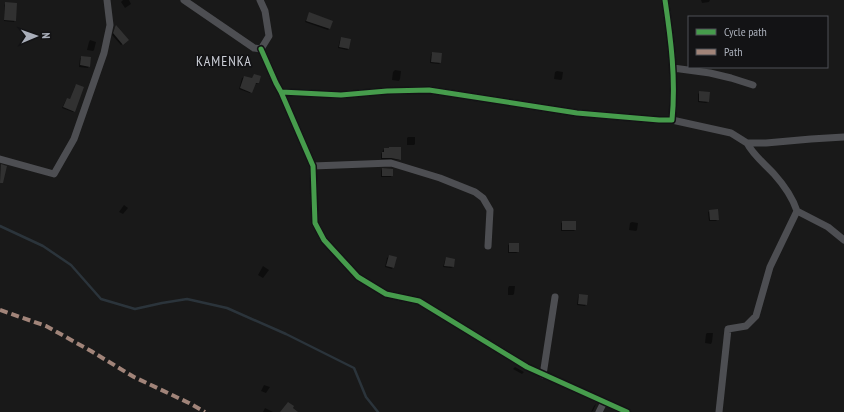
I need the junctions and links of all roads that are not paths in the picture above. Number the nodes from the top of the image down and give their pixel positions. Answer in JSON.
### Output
{"nodes":[{"id":1,"x":107,"y":0,"type":"edge"},
{"id":2,"x":184,"y":0,"type":"edge"},
{"id":3,"x":260,"y":0,"type":"edge"},
{"id":4,"x":665,"y":0,"type":"edge"},
{"id":5,"x":261,"y":49,"type":"junction"},
{"id":6,"x":673,"y":68,"type":"junction"},
{"id":7,"x":753,"y":85,"type":"dead end"},
{"id":8,"x":281,"y":92,"type":"junction"},
{"id":9,"x":672,"y":120,"type":"junction"},
{"id":10,"x":844,"y":137,"type":"edge"},
{"id":11,"x":747,"y":143,"type":"junction"},
{"id":12,"x":0,"y":159,"type":"edge"},
{"id":13,"x":312,"y":166,"type":"junction"},
{"id":14,"x":798,"y":211,"type":"junction"},
{"id":15,"x":844,"y":240,"type":"edge"},
{"id":16,"x":488,"y":246,"type":"dead end"},
{"id":17,"x":555,"y":297,"type":"dead end"},
{"id":18,"x":543,"y":375,"type":"junction"},
{"id":19,"x":604,"y":402,"type":"junction"},
{"id":20,"x":599,"y":412,"type":"edge"},
{"id":21,"x":627,"y":412,"type":"edge"},
{"id":22,"x":719,"y":412,"type":"edge"}],
"edges":[{"from":1,"to":12,"type":"street"},
{"from":2,"to":5,"type":"street"},
{"from":3,"to":5,"type":"street"},
{"from":4,"to":6,"type":"street"},
{"from":5,"to":8,"type":"street"},
{"from":6,"to":7,"type":"street"},
{"from":6,"to":9,"type":"street"},
{"from":8,"to":9,"type":"street"},
{"from":8,"to":13,"type":"street"},
{"from":9,"to":11,"type":"street"},
{"from":10,"to":11,"type":"street"},
{"from":11,"to":14,"type":"street"},
{"from":13,"to":16,"type":"street"},
{"from":13,"to":18,"type":"street"},
{"from":14,"to":15,"type":"street"},
{"from":14,"to":22,"type":"street"},
{"from":17,"to":18,"type":"street"},
{"from":18,"to":19,"type":"street"},
{"from":19,"to":20,"type":"street"},
{"from":19,"to":21,"type":"street"}]}
